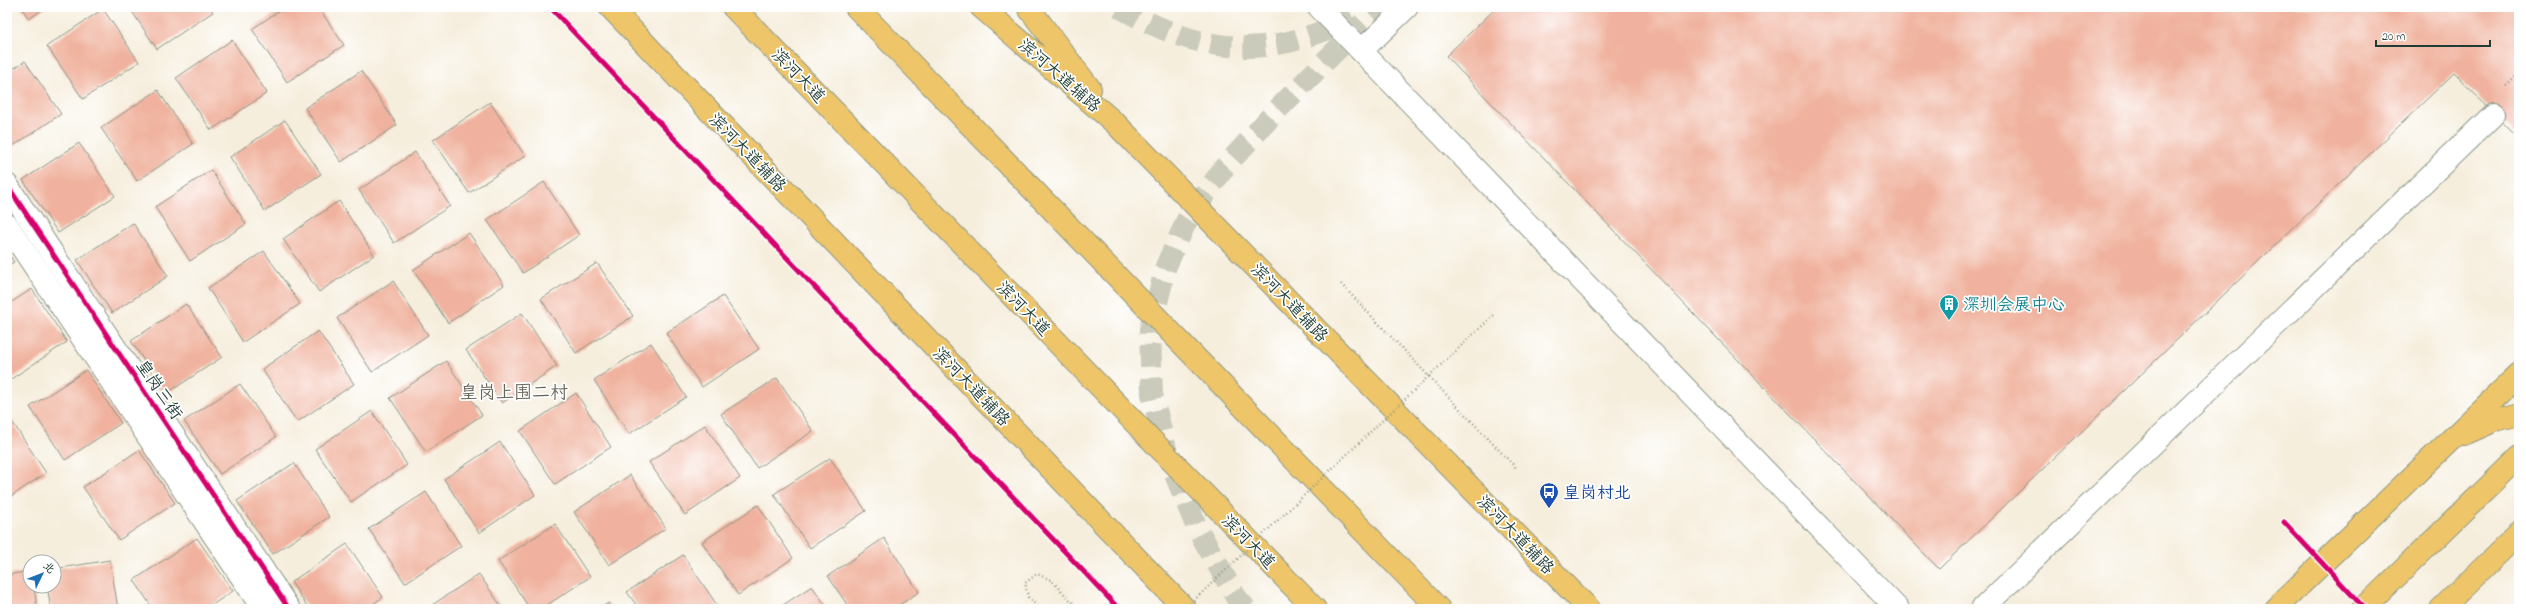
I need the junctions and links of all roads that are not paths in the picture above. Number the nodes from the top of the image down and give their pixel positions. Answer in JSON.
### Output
{"nodes":[{"id":1,"x":610,"y":7,"type":"edge"},
{"id":2,"x":733,"y":7,"type":"edge"},
{"id":3,"x":856,"y":7,"type":"edge"},
{"id":4,"x":981,"y":7,"type":"edge"},
{"id":5,"x":1028,"y":7,"type":"edge"},
{"id":6,"x":1319,"y":7,"type":"edge"},
{"id":7,"x":1407,"y":7,"type":"edge"},
{"id":8,"x":1361,"y":51,"type":"junction"},
{"id":9,"x":2494,"y":114,"type":"dead end"},
{"id":10,"x":1116,"y":124,"type":"junction"},
{"id":11,"x":7,"y":185,"type":"edge"},
{"id":12,"x":7,"y":225,"type":"edge"},
{"id":13,"x":2519,"y":374,"type":"edge"},
{"id":14,"x":2519,"y":414,"type":"edge"},
{"id":15,"x":2451,"y":440,"type":"junction"},
{"id":16,"x":2519,"y":457,"type":"edge"},
{"id":17,"x":2519,"y":533,"type":"edge"},
{"id":18,"x":262,"y":609,"type":"edge"},
{"id":19,"x":289,"y":609,"type":"edge"},
{"id":20,"x":1185,"y":609,"type":"edge"},
{"id":21,"x":1315,"y":609,"type":"edge"},
{"id":22,"x":1438,"y":609,"type":"edge"},
{"id":23,"x":1589,"y":609,"type":"edge"},
{"id":24,"x":1898,"y":609,"type":"edge"},
{"id":25,"x":1982,"y":609,"type":"edge"},
{"id":26,"x":2276,"y":609,"type":"edge"},
{"id":27,"x":2363,"y":609,"type":"edge"},
{"id":28,"x":2441,"y":609,"type":"edge"}],
"edges":[{"from":1,"to":20,"type":"main road","name":"滨河大道辅路"},
{"from":2,"to":21,"type":"main road","name":"滨河大道"},
{"from":3,"to":22,"type":"main road"},
{"from":4,"to":10,"type":"main road","name":"滨河大道辅路"},
{"from":5,"to":10,"type":"main road"},
{"from":6,"to":8,"type":"street"},
{"from":7,"to":8,"type":"street"},
{"from":8,"to":24,"type":"street"},
{"from":9,"to":25,"type":"street"},
{"from":10,"to":23,"type":"main road","name":"滨河大道辅路"},
{"from":11,"to":19,"type":"street","name":"皇岗三街"},
{"from":12,"to":18,"type":"street"},
{"from":13,"to":15,"type":"main road"},
{"from":14,"to":15,"type":"main road"},
{"from":15,"to":26,"type":"main road"},
{"from":16,"to":27,"type":"main road"},
{"from":17,"to":28,"type":"main road"}]}
